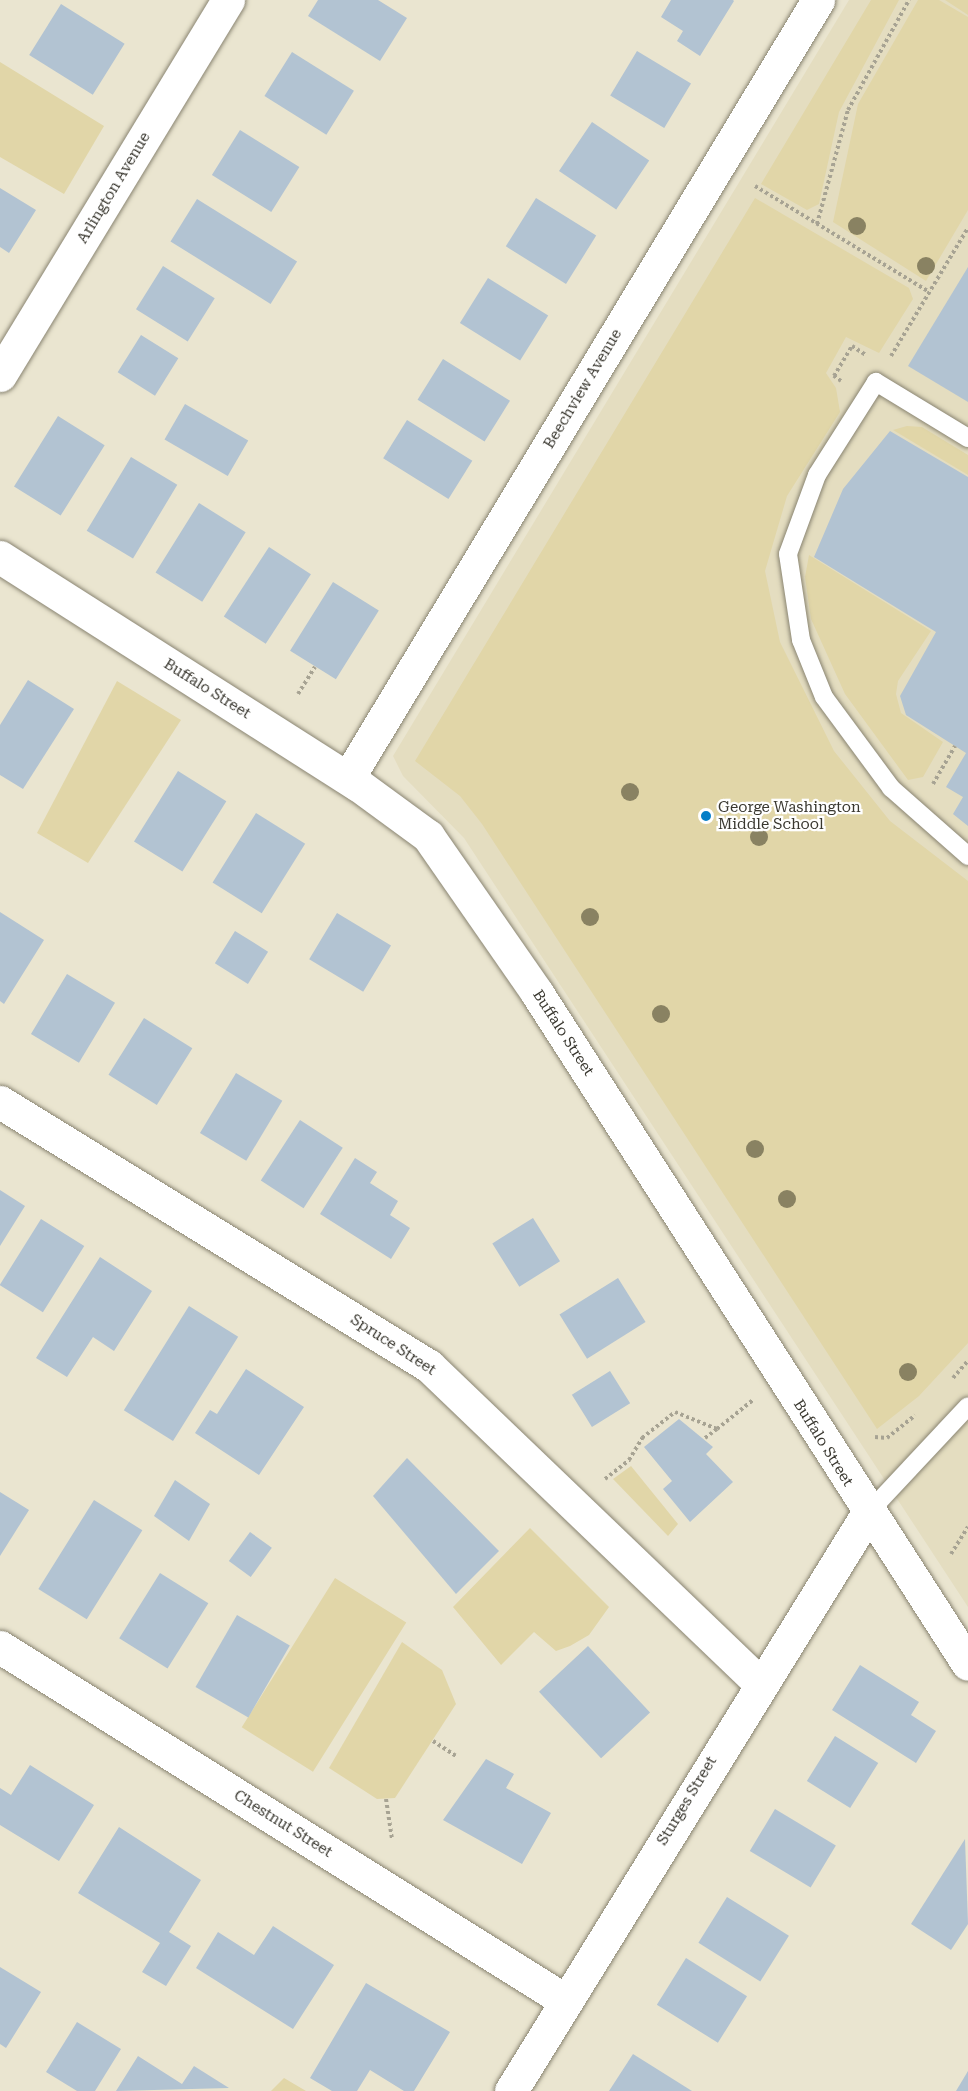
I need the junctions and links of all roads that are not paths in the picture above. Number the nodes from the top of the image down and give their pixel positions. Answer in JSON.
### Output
{"nodes":[{"id":1,"x":228,"y":0,"type":"edge"},
{"id":2,"x":818,"y":0,"type":"edge"},
{"id":3,"x":0,"y":375,"type":"edge"},
{"id":4,"x":968,"y":438,"type":"edge"},
{"id":5,"x":0,"y":557,"type":"edge"},
{"id":6,"x":348,"y":778,"type":"junction"},
{"id":7,"x":968,"y":856,"type":"edge"},
{"id":8,"x":0,"y":1102,"type":"edge"},
{"id":9,"x":968,"y":1406,"type":"edge"},
{"id":10,"x":868,"y":1514,"type":"junction"},
{"id":11,"x":0,"y":1647,"type":"edge"},
{"id":12,"x":968,"y":1664,"type":"edge"},
{"id":13,"x":759,"y":1683,"type":"junction"},
{"id":14,"x":566,"y":2001,"type":"junction"},
{"id":15,"x":511,"y":2091,"type":"edge"}],
"edges":[{"from":1,"to":3,"type":"street","name":"Arlington Avenue"},
{"from":2,"to":6,"type":"street","name":"Beechview Avenue"},
{"from":4,"to":7,"type":"lane"},
{"from":5,"to":6,"type":"street","name":"Buffalo Street"},
{"from":6,"to":10,"type":"street","name":"Buffalo Street"},
{"from":8,"to":13,"type":"street","name":"Spruce Street"},
{"from":9,"to":10,"type":"lane"},
{"from":10,"to":12,"type":"street","name":"Buffalo Street"},
{"from":10,"to":13,"type":"street","name":"Sturges Street"},
{"from":11,"to":14,"type":"street","name":"Chestnut Street"},
{"from":13,"to":14,"type":"street","name":"Sturges Street"},
{"from":14,"to":15,"type":"street","name":"Sturges Street"}]}
